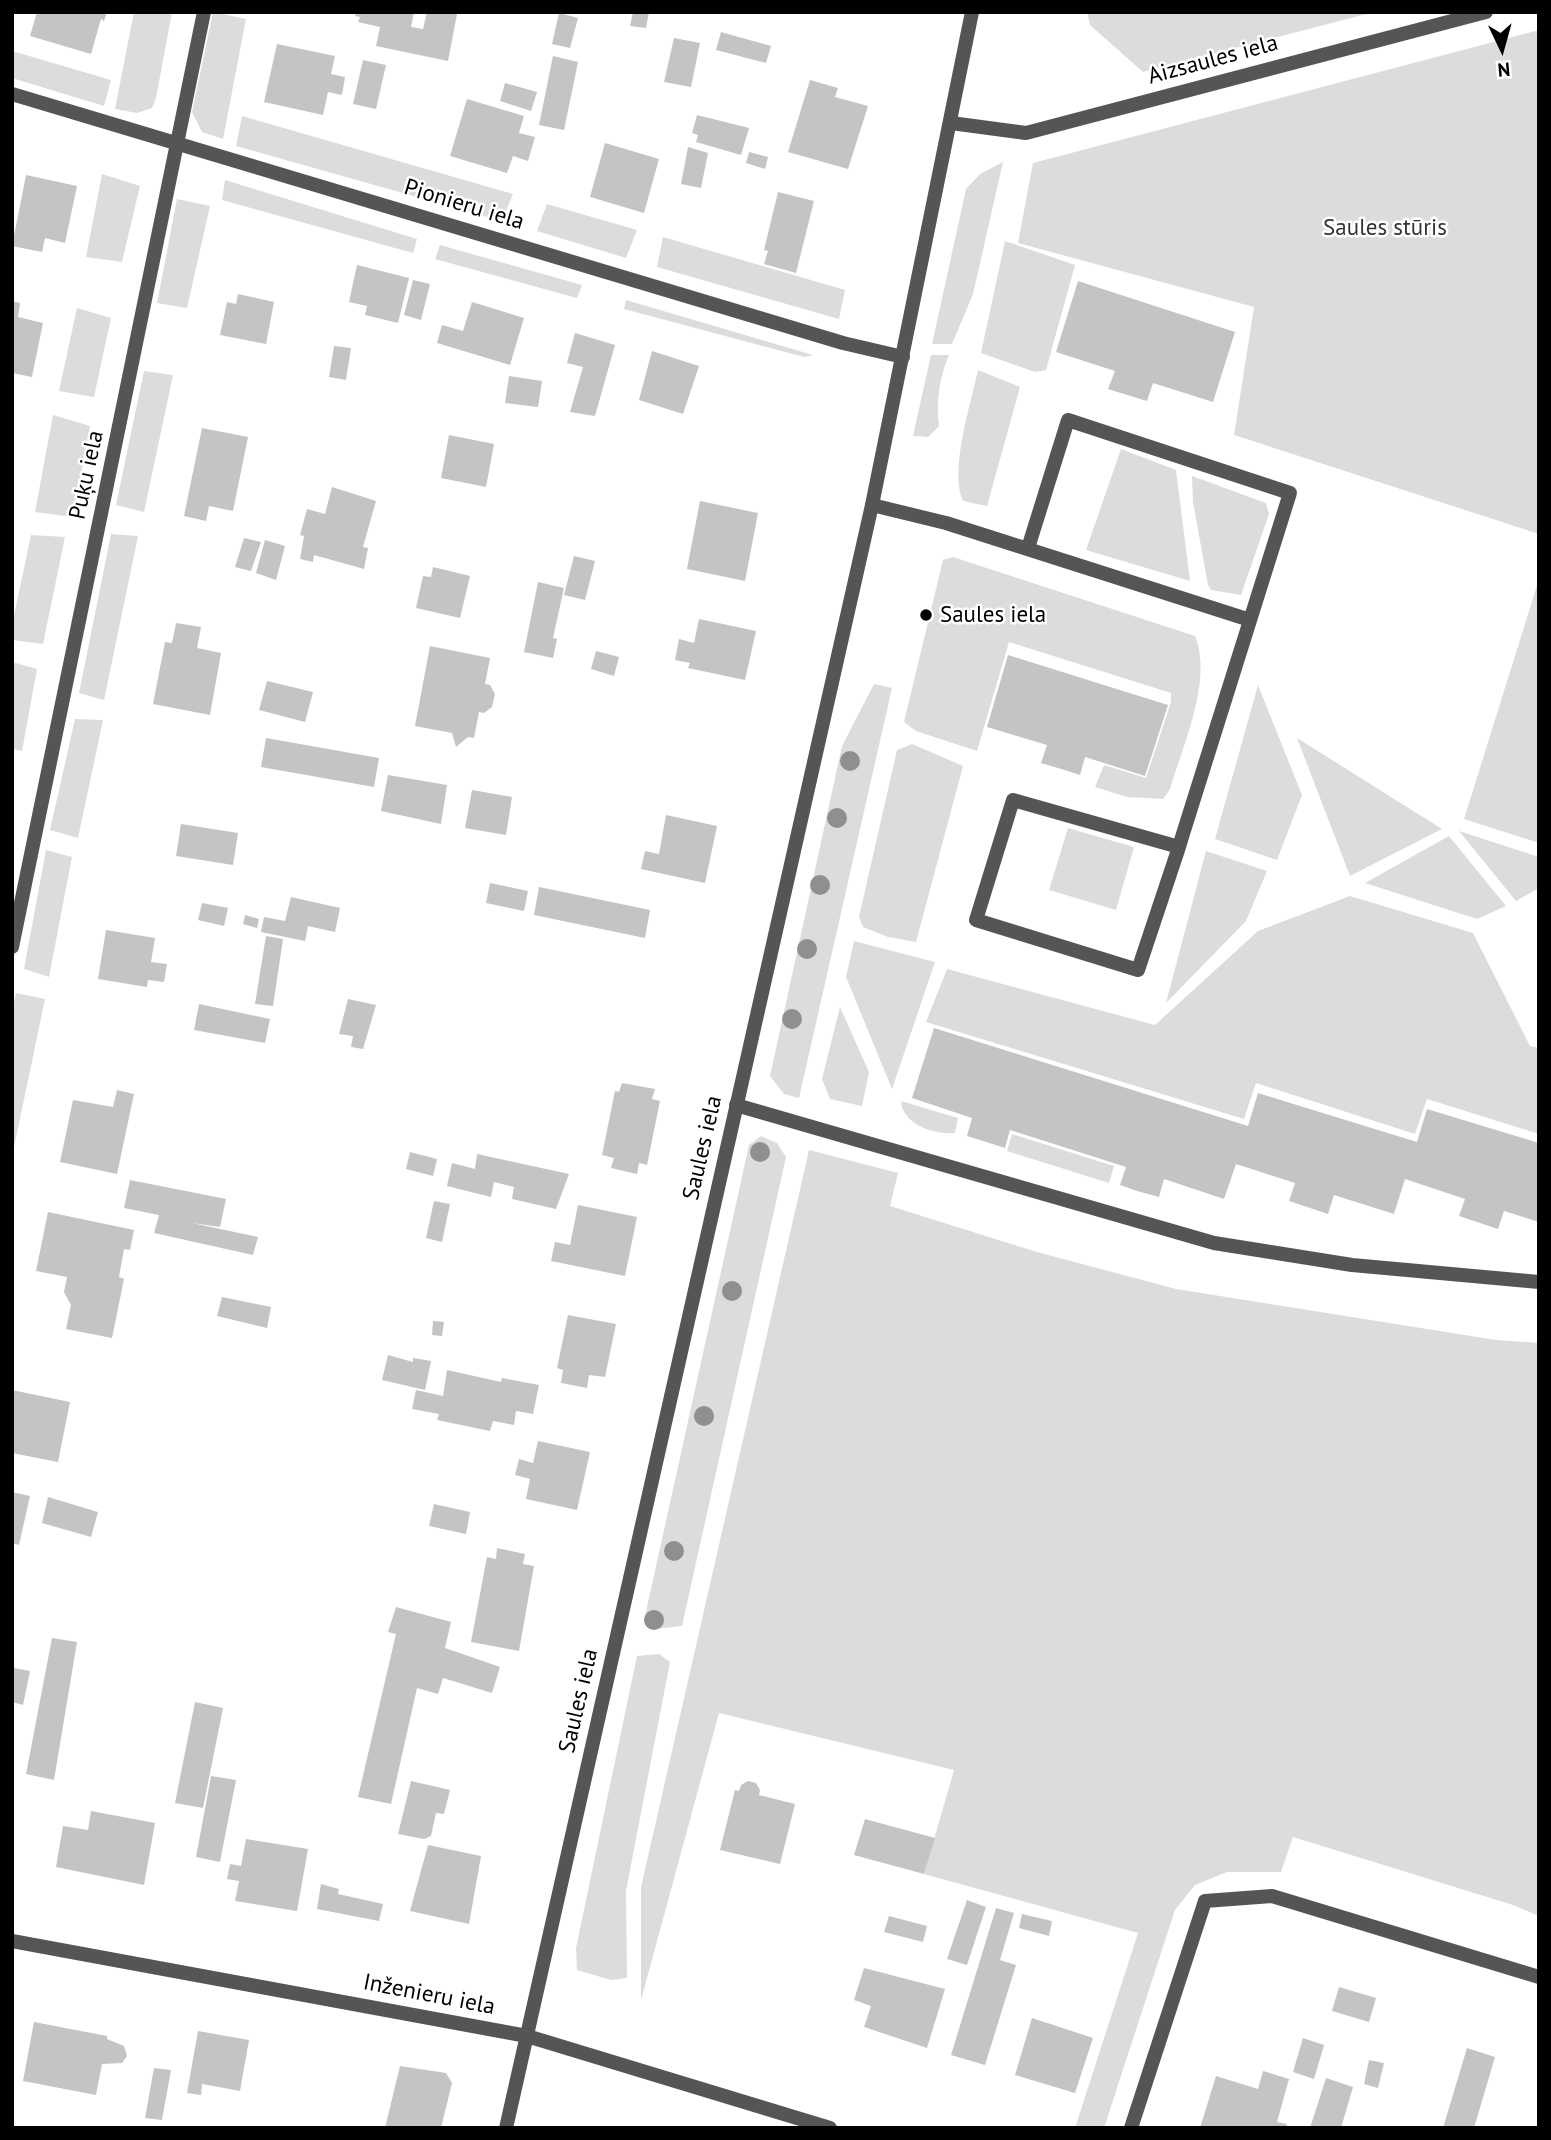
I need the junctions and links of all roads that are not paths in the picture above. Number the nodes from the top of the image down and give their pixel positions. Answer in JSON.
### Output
{"nodes":[{"id":1,"x":204,"y":12,"type":"edge"},
{"id":2,"x":972,"y":12,"type":"edge"},
{"id":3,"x":1486,"y":12,"type":"edge"},
{"id":4,"x":12,"y":94,"type":"edge"},
{"id":5,"x":951,"y":123,"type":"junction"},
{"id":6,"x":179,"y":142,"type":"junction"},
{"id":7,"x":903,"y":357,"type":"junction"},
{"id":8,"x":872,"y":505,"type":"junction"},
{"id":9,"x":1028,"y":548,"type":"junction"},
{"id":10,"x":1250,"y":620,"type":"junction"},
{"id":11,"x":1179,"y":847,"type":"junction"},
{"id":12,"x":12,"y":947,"type":"edge"},
{"id":13,"x":736,"y":1105,"type":"junction"},
{"id":14,"x":1539,"y":1283,"type":"edge"},
{"id":15,"x":12,"y":1941,"type":"edge"},
{"id":16,"x":1539,"y":1977,"type":"edge"},
{"id":17,"x":527,"y":2036,"type":"junction"},
{"id":18,"x":506,"y":2128,"type":"edge"},
{"id":19,"x":830,"y":2128,"type":"edge"},
{"id":20,"x":1131,"y":2128,"type":"edge"}],
"edges":[{"from":1,"to":6,"type":"street","name":"Puķu iela"},
{"from":2,"to":5,"type":"street","name":"Saules iela"},
{"from":3,"to":5,"type":"street","name":"Aizsaules iela"},
{"from":4,"to":6,"type":"street","name":"Pionieru iela"},
{"from":5,"to":7,"type":"street","name":"Saules iela"},
{"from":6,"to":7,"type":"street","name":"Pionieru iela"},
{"from":6,"to":12,"type":"street","name":"Puķu iela"},
{"from":7,"to":8,"type":"street","name":"Saules iela"},
{"from":8,"to":9,"type":"street"},
{"from":8,"to":13,"type":"street","name":"Saules iela"},
{"from":9,"to":10,"type":"street"},
{"from":9,"to":10,"type":"street"},
{"from":10,"to":11,"type":"street"},
{"from":11,"to":11,"type":"street"},
{"from":13,"to":14,"type":"street"},
{"from":13,"to":17,"type":"street","name":"Saules iela"},
{"from":15,"to":17,"type":"street","name":"Inženieru iela"},
{"from":16,"to":20,"type":"street"},
{"from":17,"to":18,"type":"street","name":"Saules iela"},
{"from":17,"to":19,"type":"street","name":"Inženieru iela"}]}
